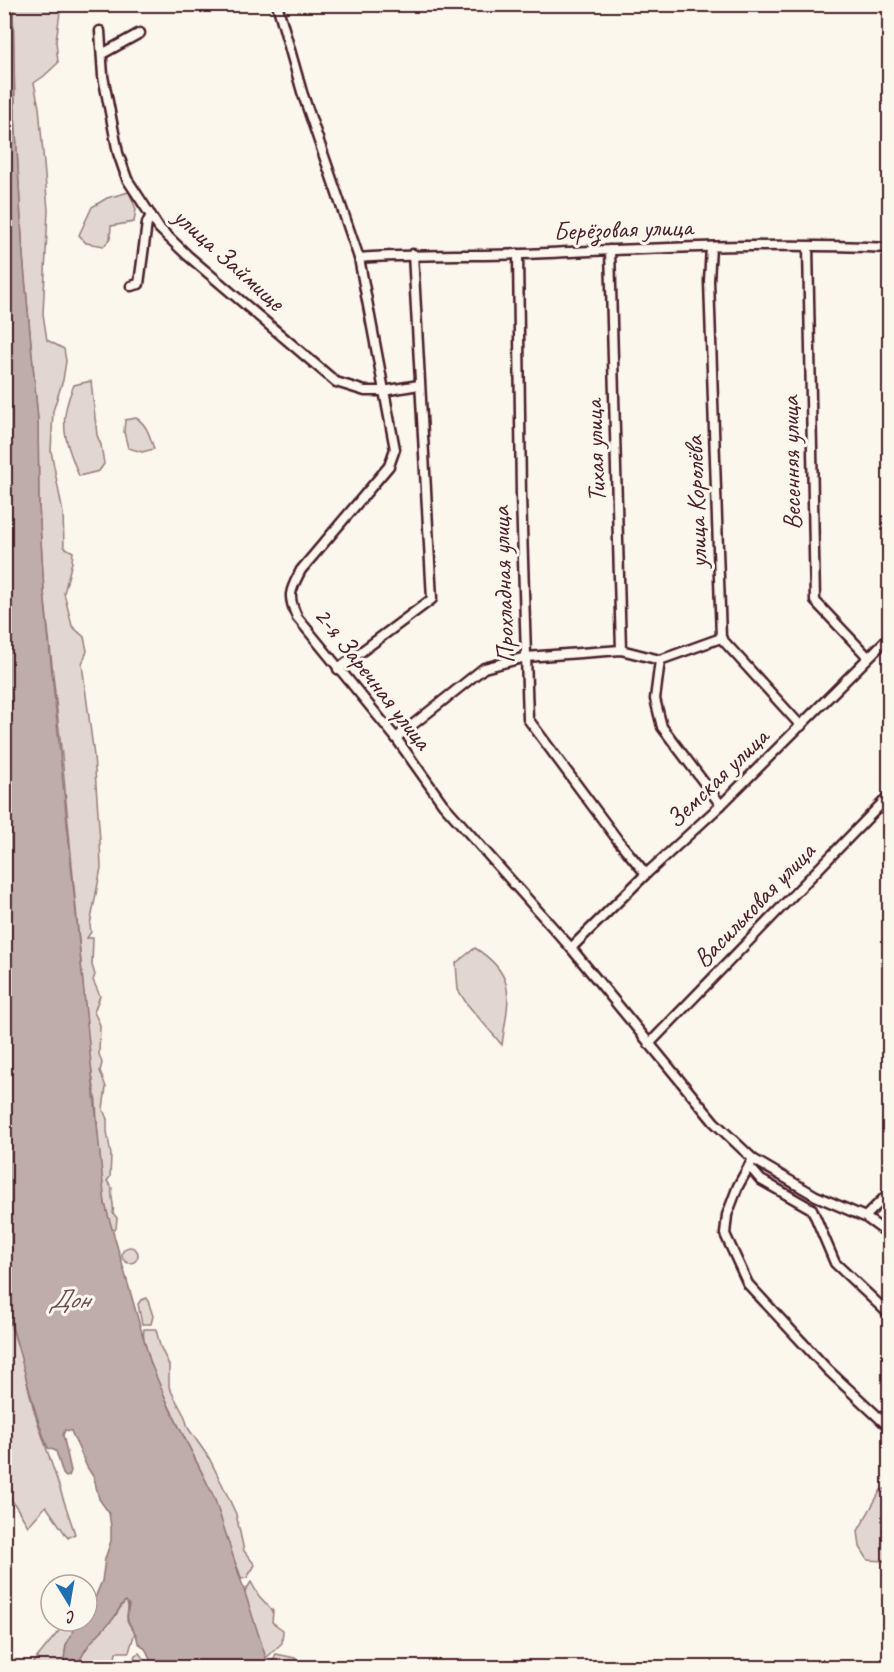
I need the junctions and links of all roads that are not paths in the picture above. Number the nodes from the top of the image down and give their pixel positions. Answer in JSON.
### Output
{"nodes":[{"id":1,"x":277,"y":4,"type":"edge"},
{"id":2,"x":100,"y":31,"type":"dead end"},
{"id":3,"x":140,"y":33,"type":"dead end"},
{"id":4,"x":102,"y":54,"type":"junction"},
{"id":5,"x":150,"y":215,"type":"junction"},
{"id":6,"x":711,"y":247,"type":"junction"},
{"id":7,"x":808,"y":247,"type":"junction"},
{"id":8,"x":890,"y":248,"type":"edge"},
{"id":9,"x":610,"y":250,"type":"junction"},
{"id":10,"x":413,"y":254,"type":"junction"},
{"id":11,"x":518,"y":254,"type":"junction"},
{"id":12,"x":359,"y":258,"type":"junction"},
{"id":13,"x":131,"y":286,"type":"dead end"},
{"id":14,"x":418,"y":385,"type":"junction"},
{"id":15,"x":383,"y":391,"type":"junction"},
{"id":16,"x":890,"y":636,"type":"edge"},
{"id":17,"x":722,"y":638,"type":"junction"},
{"id":18,"x":621,"y":650,"type":"junction"},
{"id":19,"x":526,"y":657,"type":"junction"},
{"id":20,"x":868,"y":657,"type":"junction"},
{"id":21,"x":660,"y":660,"type":"junction"},
{"id":22,"x":338,"y":669,"type":"junction"},
{"id":23,"x":801,"y":726,"type":"junction"},
{"id":24,"x":396,"y":738,"type":"junction"},
{"id":25,"x":890,"y":795,"type":"edge"},
{"id":26,"x":721,"y":805,"type":"junction"},
{"id":27,"x":646,"y":874,"type":"junction"},
{"id":28,"x":571,"y":948,"type":"junction"},
{"id":29,"x":649,"y":1044,"type":"junction"},
{"id":30,"x":751,"y":1163,"type":"junction"},
{"id":31,"x":890,"y":1192,"type":"edge"},
{"id":32,"x":865,"y":1217,"type":"junction"},
{"id":33,"x":890,"y":1235,"type":"edge"},
{"id":34,"x":890,"y":1315,"type":"edge"},
{"id":35,"x":890,"y":1428,"type":"edge"}],
"edges":[{"from":1,"to":12,"type":"street","name":"2-я Заречная улица"},
{"from":2,"to":4,"type":"street","name":"улица Займище"},
{"from":3,"to":4,"type":"street"},
{"from":4,"to":5,"type":"street","name":"улица Займище"},
{"from":5,"to":13,"type":"street"},
{"from":5,"to":15,"type":"street","name":"улица Займище"},
{"from":6,"to":7,"type":"street","name":"Берёзовая улица"},
{"from":6,"to":9,"type":"street","name":"Берёзовая улица"},
{"from":6,"to":17,"type":"street","name":"улица Королёва"},
{"from":7,"to":8,"type":"street","name":"Берёзовая улица"},
{"from":7,"to":20,"type":"street","name":"Весенняя улица"},
{"from":9,"to":11,"type":"street","name":"Берёзовая улица"},
{"from":9,"to":18,"type":"street","name":"Тихая улица"},
{"from":10,"to":11,"type":"street","name":"Берёзовая улица"},
{"from":10,"to":12,"type":"street","name":"Берёзовая улица"},
{"from":10,"to":14,"type":"street"},
{"from":11,"to":19,"type":"street","name":"Прохладная улица"},
{"from":12,"to":15,"type":"street","name":"2-я Заречная улица"},
{"from":14,"to":15,"type":"street","name":"улица Займище"},
{"from":14,"to":22,"type":"street"},
{"from":15,"to":22,"type":"street","name":"2-я Заречная улица"},
{"from":16,"to":20,"type":"street","name":"Земская улица"},
{"from":17,"to":21,"type":"street"},
{"from":17,"to":23,"type":"street"},
{"from":18,"to":19,"type":"street"},
{"from":18,"to":21,"type":"street"},
{"from":19,"to":24,"type":"street"},
{"from":19,"to":27,"type":"street","name":"Прохладная улица"},
{"from":20,"to":23,"type":"street","name":"Земская улица"},
{"from":21,"to":26,"type":"street"},
{"from":22,"to":24,"type":"street","name":"2-я Заречная улица"},
{"from":23,"to":26,"type":"street","name":"Земская улица"},
{"from":24,"to":28,"type":"street","name":"2-я Заречная улица"},
{"from":25,"to":29,"type":"street","name":"Васильковая улица"},
{"from":26,"to":27,"type":"street","name":"Земская улица"},
{"from":27,"to":28,"type":"street","name":"Земская улица"},
{"from":28,"to":29,"type":"street","name":"2-я Заречная улица"},
{"from":29,"to":30,"type":"street","name":"2-я Заречная улица"},
{"from":30,"to":32,"type":"street"},
{"from":30,"to":34,"type":"street"},
{"from":30,"to":35,"type":"street"},
{"from":31,"to":32,"type":"street"},
{"from":32,"to":33,"type":"street"}]}
